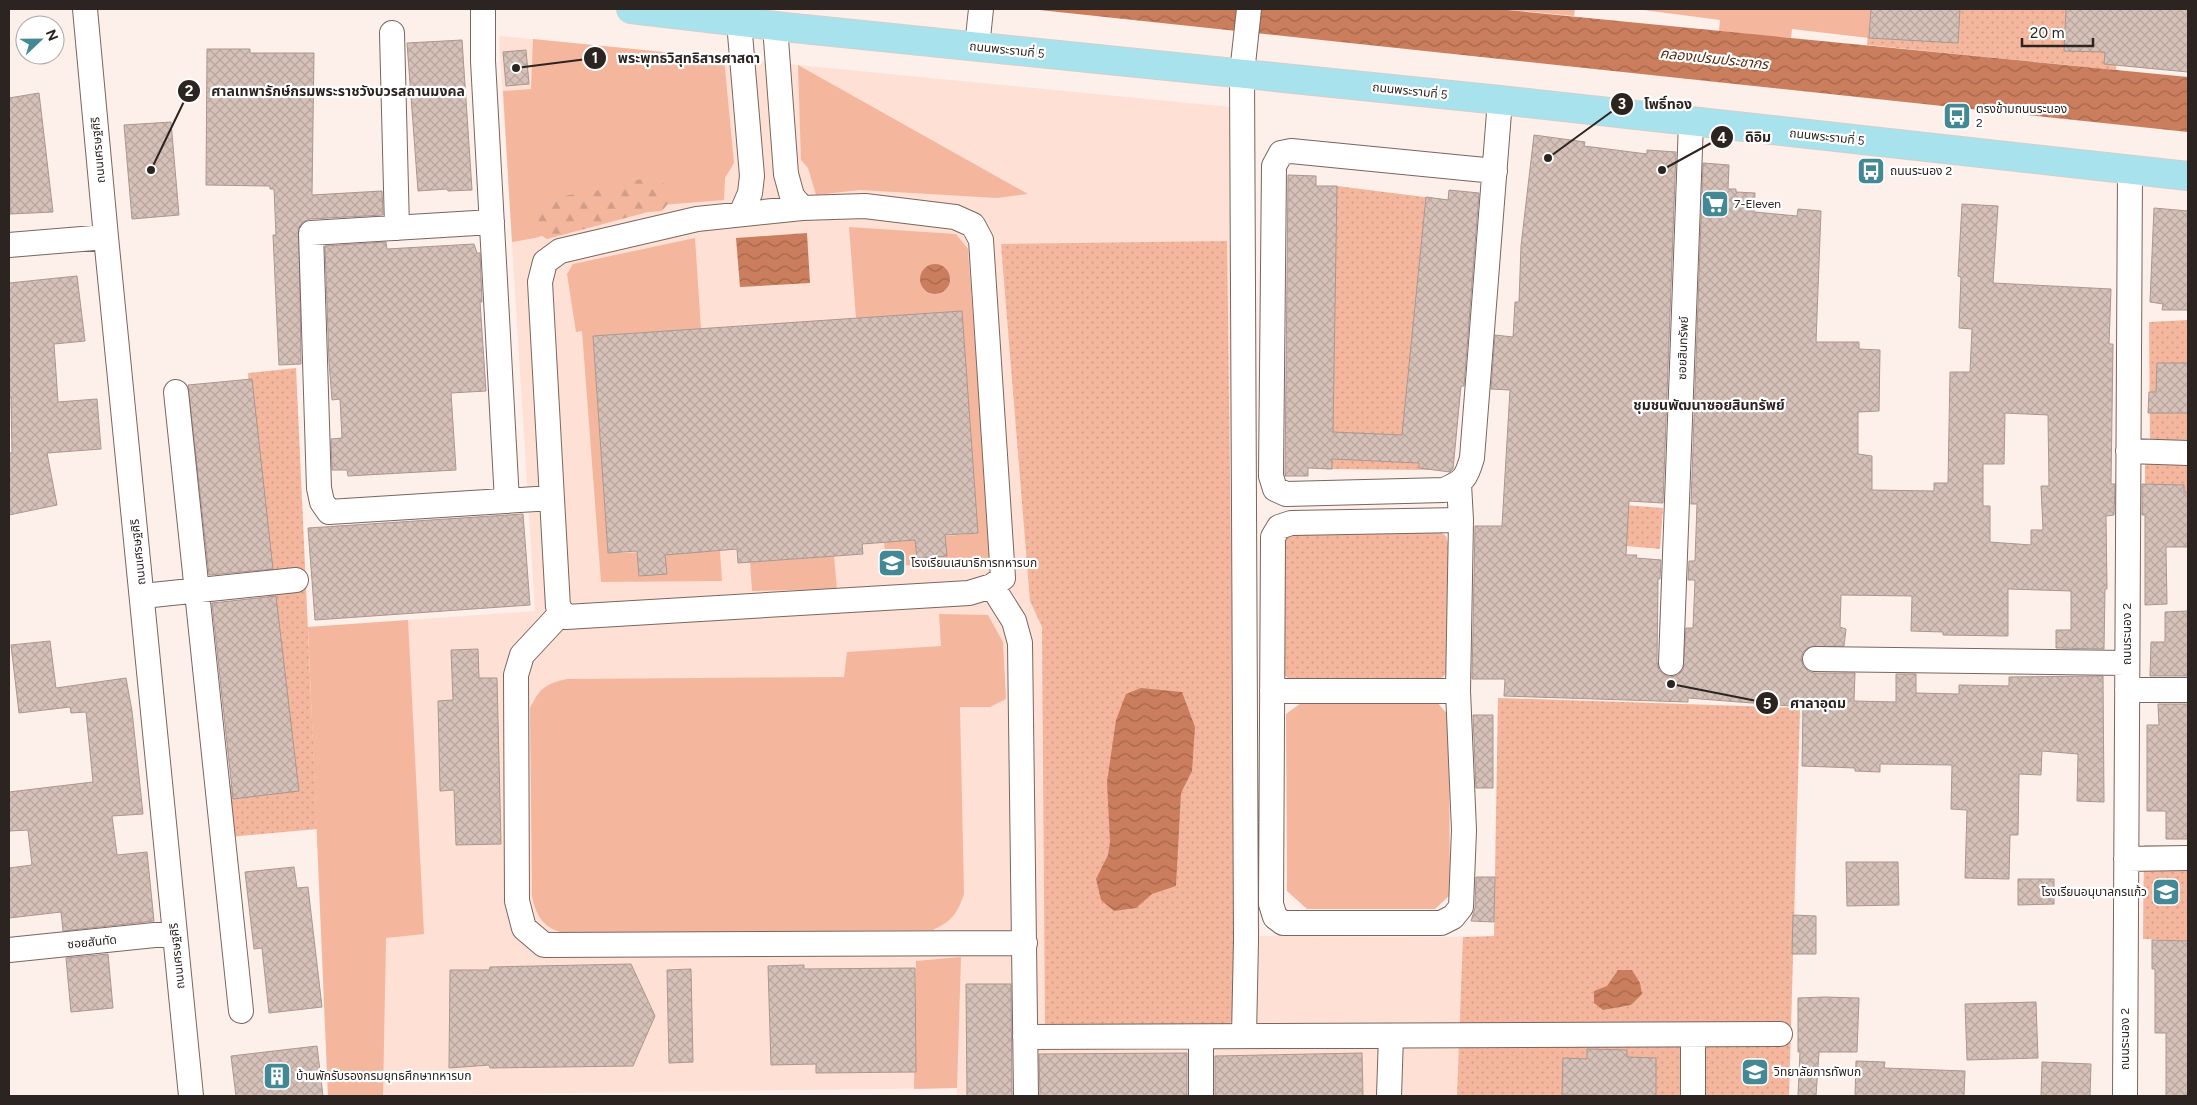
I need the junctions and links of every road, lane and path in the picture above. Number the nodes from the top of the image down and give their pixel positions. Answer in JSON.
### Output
{"nodes":[{"id":1,"x":85,"y":9,"type":"edge"},
{"id":2,"x":483,"y":9,"type":"edge"},
{"id":3,"x":631,"y":9,"type":"edge"},
{"id":4,"x":1249,"y":9,"type":"edge"},
{"id":5,"x":981,"y":12,"type":"edge"},
{"id":6,"x":739,"y":22,"type":"junction"},
{"id":7,"x":776,"y":26,"type":"junction"},
{"id":8,"x":392,"y":33,"type":"dead end"},
{"id":9,"x":977,"y":47,"type":"junction"},
{"id":10,"x":1242,"y":73,"type":"junction"},
{"id":11,"x":1500,"y":100,"type":"junction"},
{"id":12,"x":1691,"y":122,"type":"junction"},
{"id":13,"x":1495,"y":171,"type":"junction"},
{"id":14,"x":2130,"y":171,"type":"junction"},
{"id":15,"x":2188,"y":176,"type":"edge"},
{"id":16,"x":802,"y":208,"type":"junction"},
{"id":17,"x":741,"y":214,"type":"junction"},
{"id":18,"x":492,"y":222,"type":"junction"},
{"id":19,"x":397,"y":228,"type":"junction"},
{"id":20,"x":106,"y":237,"type":"junction"},
{"id":21,"x":9,"y":245,"type":"edge"},
{"id":22,"x":176,"y":392,"type":"dead end"},
{"id":23,"x":2128,"y":451,"type":"junction"},
{"id":24,"x":2188,"y":452,"type":"edge"},
{"id":25,"x":1459,"y":484,"type":"junction"},
{"id":26,"x":552,"y":498,"type":"junction"},
{"id":27,"x":507,"y":500,"type":"junction"},
{"id":28,"x":1461,"y":520,"type":"junction"},
{"id":29,"x":296,"y":580,"type":"dead end"},
{"id":30,"x":992,"y":586,"type":"junction"},
{"id":31,"x":197,"y":590,"type":"junction"},
{"id":32,"x":143,"y":596,"type":"junction"},
{"id":33,"x":562,"y":612,"type":"junction"},
{"id":34,"x":1815,"y":659,"type":"dead end"},
{"id":35,"x":1671,"y":663,"type":"dead end"},
{"id":36,"x":2127,"y":663,"type":"junction"},
{"id":37,"x":2127,"y":690,"type":"junction"},
{"id":38,"x":2188,"y":690,"type":"edge"},
{"id":39,"x":1272,"y":691,"type":"junction"},
{"id":40,"x":1458,"y":691,"type":"junction"},
{"id":41,"x":2188,"y":858,"type":"edge"},
{"id":42,"x":2126,"y":859,"type":"junction"},
{"id":43,"x":174,"y":933,"type":"junction"},
{"id":44,"x":1025,"y":943,"type":"junction"},
{"id":45,"x":9,"y":950,"type":"edge"},
{"id":46,"x":241,"y":1011,"type":"dead end"},
{"id":47,"x":1780,"y":1034,"type":"dead end"},
{"id":48,"x":1694,"y":1035,"type":"junction"},
{"id":49,"x":1244,"y":1036,"type":"junction"},
{"id":50,"x":1391,"y":1036,"type":"junction"},
{"id":51,"x":1025,"y":1037,"type":"junction"},
{"id":52,"x":1200,"y":1037,"type":"junction"},
{"id":53,"x":191,"y":1096,"type":"edge"},
{"id":54,"x":1026,"y":1096,"type":"edge"},
{"id":55,"x":1201,"y":1096,"type":"edge"},
{"id":56,"x":1389,"y":1096,"type":"edge"},
{"id":57,"x":1694,"y":1096,"type":"edge"},
{"id":58,"x":2125,"y":1096,"type":"edge"}],
"edges":[{"from":1,"to":20,"type":"street","name":"ถนนเศรษฐศิริ"},
{"from":2,"to":18,"type":"street"},
{"from":3,"to":6,"type":"main road","name":"ถนนพระรามที่ 5"},
{"from":4,"to":10,"type":"street"},
{"from":5,"to":9,"type":"street"},
{"from":6,"to":7,"type":"main road","name":"ถนนพระรามที่ 5"},
{"from":6,"to":17,"type":"street"},
{"from":7,"to":9,"type":"main road","name":"ถนนพระรามที่ 5"},
{"from":7,"to":16,"type":"street"},
{"from":8,"to":19,"type":"street"},
{"from":9,"to":10,"type":"main road","name":"ถนนพระรามที่ 5"},
{"from":10,"to":11,"type":"main road","name":"ถนนพระรามที่ 5"},
{"from":10,"to":49,"type":"street"},
{"from":11,"to":12,"type":"main road","name":"ถนนพระรามที่ 5"},
{"from":11,"to":13,"type":"street"},
{"from":12,"to":14,"type":"main road","name":"ถนนพระรามที่ 5"},
{"from":12,"to":35,"type":"street","name":"ซอยสินทรัพย์"},
{"from":13,"to":25,"type":"street"},
{"from":13,"to":25,"type":"street"},
{"from":14,"to":15,"type":"main road","name":"ถนนพระรามที่ 5"},
{"from":14,"to":23,"type":"street","name":"ถนนระนอง 2"},
{"from":16,"to":17,"type":"street"},
{"from":16,"to":30,"type":"street"},
{"from":17,"to":26,"type":"street"},
{"from":18,"to":19,"type":"street"},
{"from":18,"to":27,"type":"street"},
{"from":19,"to":27,"type":"street"},
{"from":20,"to":21,"type":"street"},
{"from":20,"to":32,"type":"street","name":"ถนนเศรษฐศิริ"},
{"from":22,"to":31,"type":"street"},
{"from":23,"to":24,"type":"street"},
{"from":23,"to":36,"type":"street","name":"ถนนระนอง 2"},
{"from":25,"to":28,"type":"street"},
{"from":26,"to":27,"type":"street"},
{"from":26,"to":33,"type":"street"},
{"from":28,"to":39,"type":"street"},
{"from":28,"to":40,"type":"street"},
{"from":29,"to":31,"type":"street"},
{"from":30,"to":33,"type":"street"},
{"from":30,"to":44,"type":"street"},
{"from":31,"to":32,"type":"street"},
{"from":31,"to":46,"type":"street"},
{"from":32,"to":43,"type":"street","name":"ถนนเศรษฐศิริ"},
{"from":33,"to":44,"type":"street"},
{"from":34,"to":36,"type":"street"},
{"from":36,"to":37,"type":"street","name":"ถนนระนอง 2"},
{"from":37,"to":38,"type":"street"},
{"from":37,"to":42,"type":"street","name":"ถนนระนอง 2"},
{"from":39,"to":40,"type":"street"},
{"from":39,"to":40,"type":"street"},
{"from":41,"to":42,"type":"street"},
{"from":42,"to":58,"type":"street","name":"ถนนระนอง 2"},
{"from":43,"to":45,"type":"street","name":"ซอยสันทัด"},
{"from":43,"to":53,"type":"street","name":"ถนนเศรษฐศิริ"},
{"from":44,"to":51,"type":"street"},
{"from":47,"to":48,"type":"street"},
{"from":48,"to":50,"type":"street"},
{"from":48,"to":57,"type":"street"},
{"from":49,"to":50,"type":"street"},
{"from":49,"to":52,"type":"street"},
{"from":50,"to":56,"type":"street"},
{"from":51,"to":52,"type":"street"},
{"from":51,"to":54,"type":"street"},
{"from":52,"to":55,"type":"street"}]}
